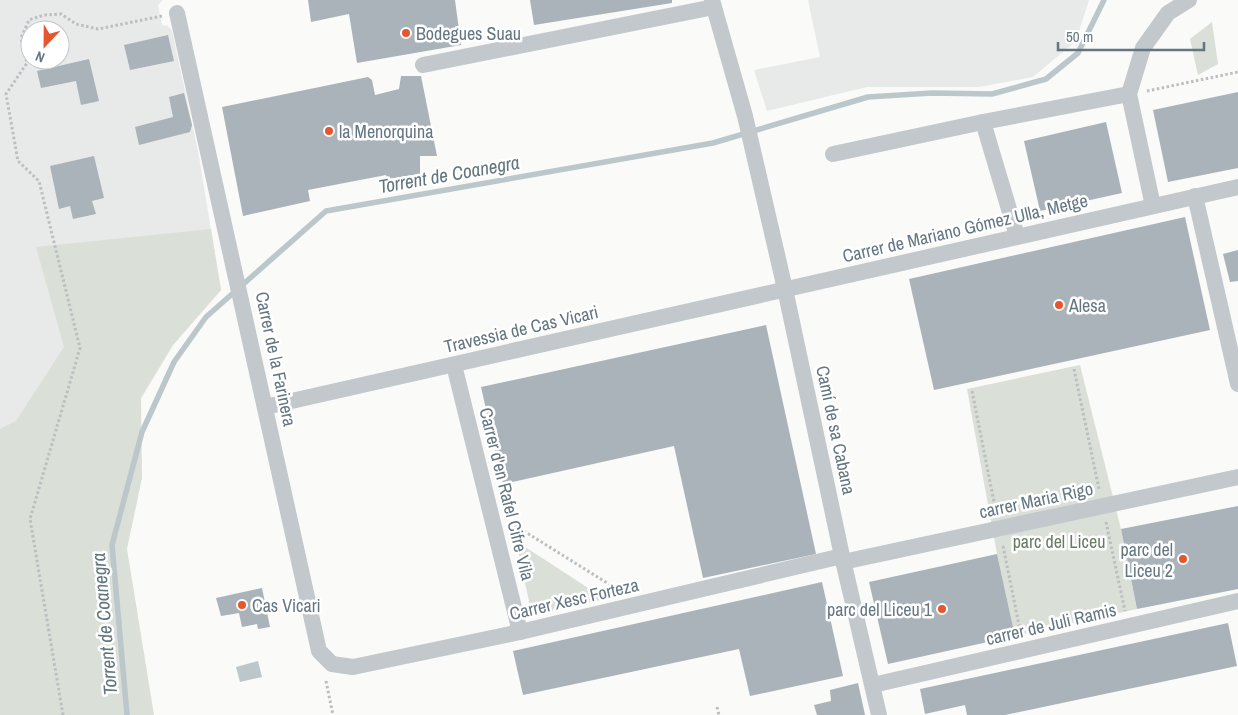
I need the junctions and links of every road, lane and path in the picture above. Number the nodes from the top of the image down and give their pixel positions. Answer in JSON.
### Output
{"nodes":[{"id":1,"x":1189,"y":0,"type":"edge"},
{"id":2,"x":713,"y":4,"type":"edge"},
{"id":3,"x":177,"y":13,"type":"joint"},
{"id":4,"x":423,"y":65,"type":"dead end"},
{"id":5,"x":1238,"y":72,"type":"edge"},
{"id":6,"x":1129,"y":94,"type":"junction"},
{"id":7,"x":983,"y":122,"type":"junction"},
{"id":8,"x":833,"y":154,"type":"dead end"},
{"id":9,"x":1238,"y":187,"type":"edge"},
{"id":10,"x":1195,"y":196,"type":"junction"},
{"id":11,"x":1153,"y":206,"type":"junction"},
{"id":12,"x":1017,"y":236,"type":"junction"},
{"id":13,"x":786,"y":289,"type":"junction"},
{"id":14,"x":1234,"y":347,"type":"edge"},
{"id":15,"x":454,"y":365,"type":"junction"},
{"id":16,"x":1238,"y":384,"type":"edge"},
{"id":17,"x":265,"y":407,"type":"junction"},
{"id":18,"x":1238,"y":477,"type":"edge"},
{"id":19,"x":490,"y":509,"type":"junction"},
{"id":20,"x":842,"y":559,"type":"junction"},
{"id":21,"x":1238,"y":601,"type":"edge"},
{"id":22,"x":642,"y":604,"type":"junction"},
{"id":23,"x":520,"y":632,"type":"junction"},
{"id":24,"x":319,"y":651,"type":"joint"},
{"id":25,"x":325,"y":678,"type":"dead end"},
{"id":26,"x":873,"y":685,"type":"junction"},
{"id":27,"x":717,"y":707,"type":"dead end"},
{"id":28,"x":63,"y":715,"type":"edge"},
{"id":29,"x":333,"y":715,"type":"edge"},
{"id":30,"x":719,"y":715,"type":"edge"},
{"id":31,"x":879,"y":715,"type":"edge"}],
"edges":[{"from":1,"to":6,"type":"street"},
{"from":2,"to":4,"type":"street"},
{"from":2,"to":13,"type":"street","name":"Camí de sa Cabana"},
{"from":3,"to":17,"type":"street","name":"Carrer de la Farinera"},
{"from":3,"to":28,"type":"path"},
{"from":5,"to":6,"type":"path"},
{"from":6,"to":7,"type":"street"},
{"from":6,"to":11,"type":"street"},
{"from":7,"to":8,"type":"street"},
{"from":7,"to":12,"type":"street"},
{"from":9,"to":10,"type":"street","name":"Carrer de Mariano Gómez Ulla, Metge"},
{"from":10,"to":11,"type":"street","name":"Carrer de Mariano Gómez Ulla, Metge"},
{"from":10,"to":14,"type":"street"},
{"from":11,"to":12,"type":"street","name":"Carrer de Mariano Gómez Ulla, Metge"},
{"from":12,"to":13,"type":"street","name":"Carrer de Mariano Gómez Ulla, Metge"},
{"from":13,"to":15,"type":"street","name":"Travessia de Cas Vicari"},
{"from":13,"to":20,"type":"street","name":"Camí de sa Cabana"},
{"from":14,"to":16,"type":"street"},
{"from":15,"to":17,"type":"street","name":"Travessia de Cas Vicari"},
{"from":15,"to":19,"type":"street","name":"Carrer d'en Rafel Cifre Vila"},
{"from":17,"to":24,"type":"street","name":"Carrer de la Farinera"},
{"from":18,"to":20,"type":"street","name":"carrer Maria Rigo"},
{"from":19,"to":22,"type":"path"},
{"from":19,"to":23,"type":"street","name":"Carrer d'en Rafel Cifre Vila"},
{"from":20,"to":22,"type":"street","name":"Carrer Xesc Forteza"},
{"from":20,"to":26,"type":"street","name":"Camí de sa Cabana"},
{"from":21,"to":26,"type":"street","name":"carrer de Juli Ramis"},
{"from":22,"to":23,"type":"street","name":"Carrer Xesc Forteza"},
{"from":23,"to":24,"type":"street","name":"Carrer Xesc Forteza"},
{"from":25,"to":29,"type":"path"},
{"from":26,"to":31,"type":"street","name":"Camí de sa Cabana"},
{"from":27,"to":30,"type":"path"}]}
